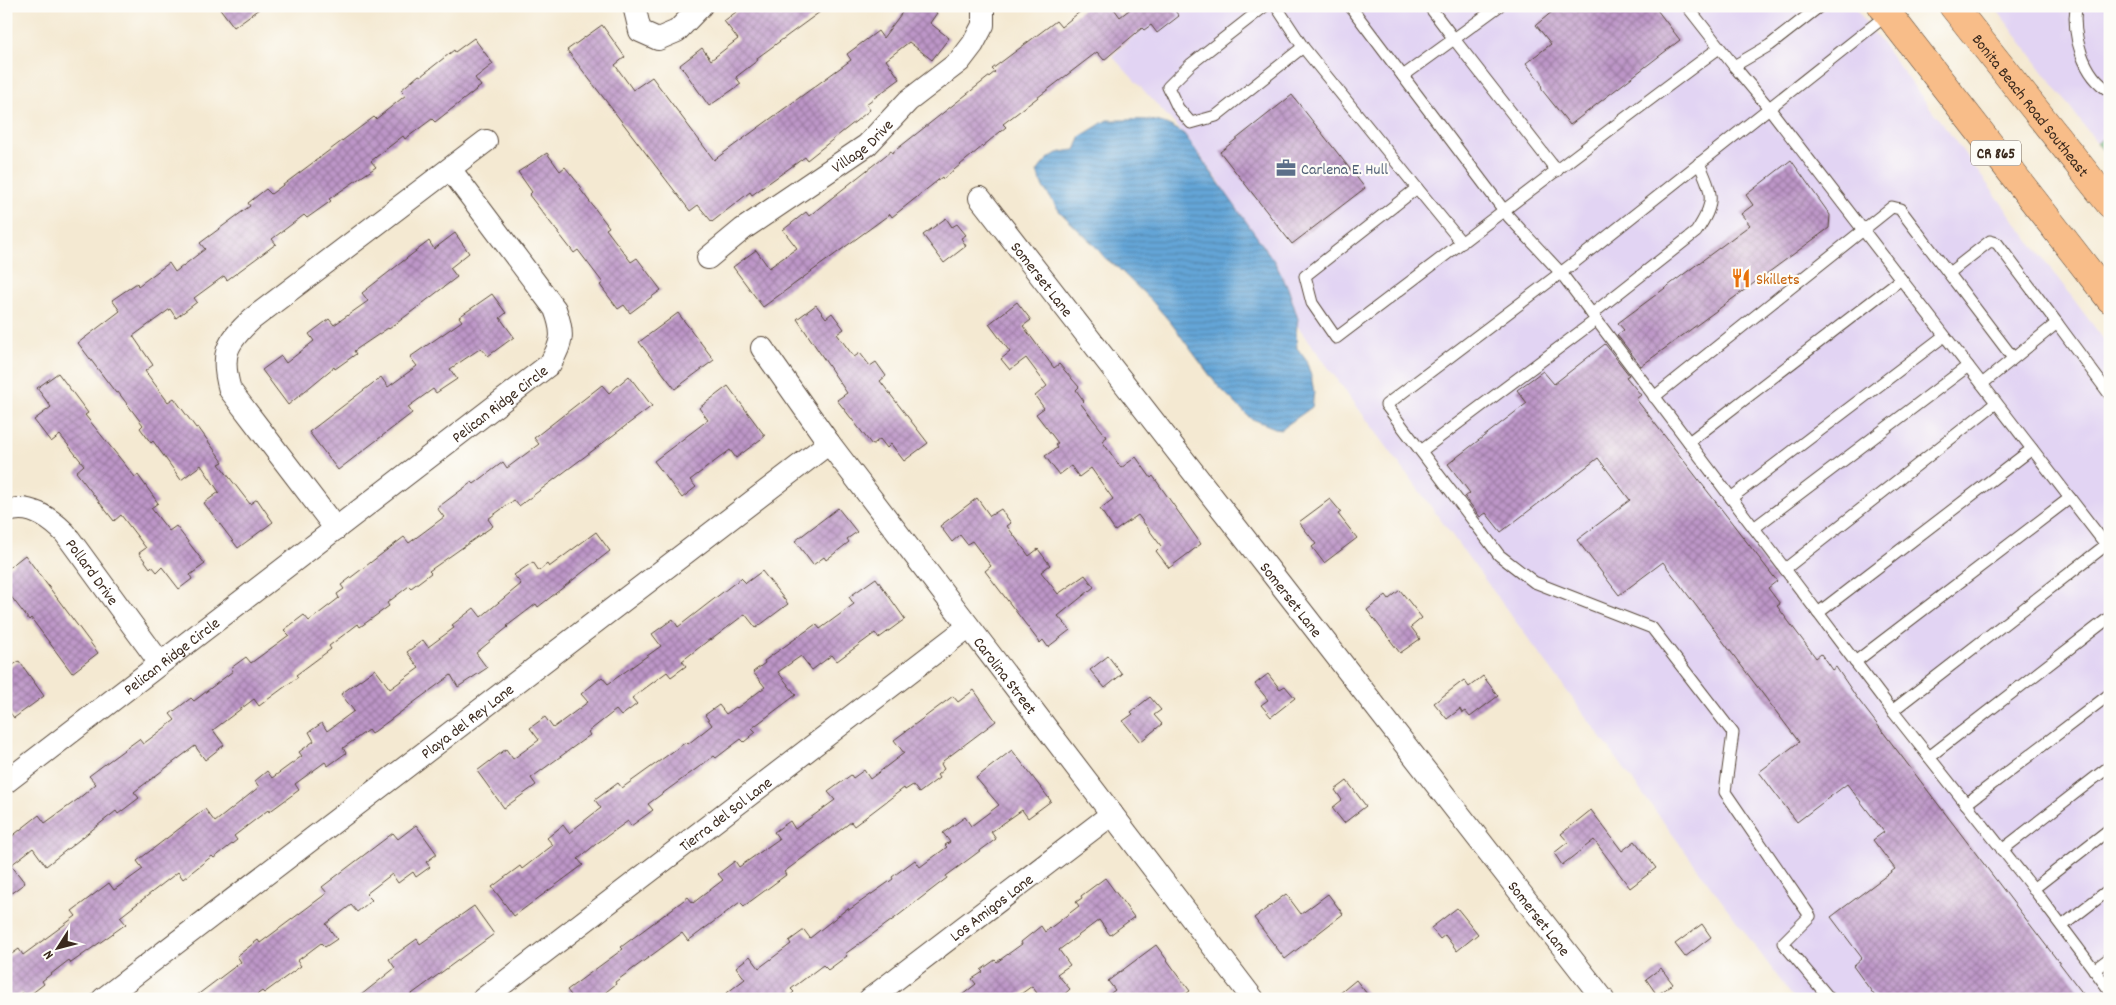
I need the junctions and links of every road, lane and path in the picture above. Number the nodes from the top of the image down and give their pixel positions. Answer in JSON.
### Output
{"nodes":[{"id":1,"x":637,"y":6,"type":"edge"},
{"id":2,"x":701,"y":6,"type":"edge"},
{"id":3,"x":983,"y":6,"type":"edge"},
{"id":4,"x":1265,"y":6,"type":"edge"},
{"id":5,"x":1276,"y":6,"type":"edge"},
{"id":6,"x":1350,"y":6,"type":"edge"},
{"id":7,"x":1429,"y":6,"type":"edge"},
{"id":8,"x":1499,"y":6,"type":"edge"},
{"id":9,"x":1687,"y":6,"type":"edge"},
{"id":10,"x":1820,"y":6,"type":"edge"},
{"id":11,"x":1953,"y":6,"type":"edge"},
{"id":12,"x":2076,"y":6,"type":"edge"},
{"id":13,"x":1890,"y":9,"type":"edge"},
{"id":14,"x":1454,"y":39,"type":"junction"},
{"id":15,"x":1303,"y":47,"type":"junction"},
{"id":16,"x":1719,"y":48,"type":"junction"},
{"id":17,"x":1734,"y":66,"type":"junction"},
{"id":18,"x":1402,"y":76,"type":"junction"},
{"id":19,"x":2110,"y":91,"type":"edge"},
{"id":20,"x":1768,"y":108,"type":"junction"},
{"id":21,"x":486,"y":141,"type":"dead end"},
{"id":22,"x":1698,"y":163,"type":"junction"},
{"id":23,"x":450,"y":169,"type":"junction"},
{"id":24,"x":1557,"y":171,"type":"junction"},
{"id":25,"x":1417,"y":188,"type":"junction"},
{"id":26,"x":980,"y":198,"type":"dead end"},
{"id":27,"x":2110,"y":204,"type":"edge"},
{"id":28,"x":1504,"y":211,"type":"junction"},
{"id":29,"x":1864,"y":231,"type":"junction"},
{"id":30,"x":1462,"y":243,"type":"junction"},
{"id":31,"x":708,"y":258,"type":"dead end"},
{"id":32,"x":1560,"y":273,"type":"junction"},
{"id":33,"x":1949,"y":273,"type":"junction"},
{"id":34,"x":1901,"y":280,"type":"junction"},
{"id":35,"x":2107,"y":291,"type":"edge"},
{"id":36,"x":1594,"y":317,"type":"junction"},
{"id":37,"x":2056,"y":323,"type":"junction"},
{"id":38,"x":1944,"y":336,"type":"junction"},
{"id":39,"x":762,"y":348,"type":"dead end"},
{"id":40,"x":2013,"y":358,"type":"junction"},
{"id":41,"x":1968,"y":366,"type":"junction"},
{"id":42,"x":1982,"y":384,"type":"junction"},
{"id":43,"x":2110,"y":395,"type":"edge"},
{"id":44,"x":1654,"y":396,"type":"junction"},
{"id":45,"x":1996,"y":403,"type":"junction"},
{"id":46,"x":1689,"y":442,"type":"junction"},
{"id":47,"x":829,"y":443,"type":"junction"},
{"id":48,"x":2032,"y":449,"type":"junction"},
{"id":49,"x":1421,"y":451,"type":"junction"},
{"id":50,"x":1731,"y":498,"type":"junction"},
{"id":51,"x":2070,"y":498,"type":"junction"},
{"id":52,"x":6,"y":512,"type":"edge"},
{"id":53,"x":1754,"y":528,"type":"junction"},
{"id":54,"x":336,"y":529,"type":"junction"},
{"id":55,"x":2108,"y":548,"type":"edge"},
{"id":56,"x":1785,"y":569,"type":"junction"},
{"id":57,"x":1818,"y":613,"type":"junction"},
{"id":58,"x":2110,"y":617,"type":"edge"},
{"id":59,"x":968,"y":627,"type":"junction"},
{"id":60,"x":1855,"y":662,"type":"junction"},
{"id":61,"x":160,"y":663,"type":"junction"},
{"id":62,"x":2110,"y":694,"type":"edge"},
{"id":63,"x":1892,"y":711,"type":"junction"},
{"id":64,"x":1929,"y":757,"type":"junction"},
{"id":65,"x":2110,"y":766,"type":"edge"},
{"id":66,"x":6,"y":782,"type":"edge"},
{"id":67,"x":1966,"y":804,"type":"junction"},
{"id":68,"x":1112,"y":814,"type":"junction"},
{"id":69,"x":2110,"y":830,"type":"edge"},
{"id":70,"x":2002,"y":850,"type":"junction"},
{"id":71,"x":2033,"y":889,"type":"junction"},
{"id":72,"x":2110,"y":889,"type":"edge"},
{"id":73,"x":2062,"y":926,"type":"junction"},
{"id":74,"x":2110,"y":958,"type":"edge"},
{"id":75,"x":2094,"y":970,"type":"junction"},
{"id":76,"x":2110,"y":991,"type":"edge"},
{"id":77,"x":103,"y":999,"type":"edge"},
{"id":78,"x":482,"y":999,"type":"edge"},
{"id":79,"x":870,"y":999,"type":"edge"},
{"id":80,"x":1253,"y":999,"type":"edge"},
{"id":81,"x":1603,"y":999,"type":"edge"},
{"id":82,"x":1830,"y":999,"type":"edge"}],
"edges":[{"from":1,"to":2,"type":"street"},
{"from":3,"to":31,"type":"street","name":"Village Drive"},
{"from":4,"to":15,"type":"lane"},
{"from":5,"to":15,"type":"lane"},
{"from":6,"to":18,"type":"lane"},
{"from":7,"to":14,"type":"lane"},
{"from":8,"to":14,"type":"lane"},
{"from":9,"to":16,"type":"lane"},
{"from":10,"to":17,"type":"lane"},
{"from":11,"to":27,"type":"main road","name":"Bonita Beach Road Southeast"},
{"from":12,"to":19,"type":"lane"},
{"from":13,"to":20,"type":"lane"},
{"from":13,"to":35,"type":"main road","number":"CR 865"},
{"from":14,"to":18,"type":"lane"},
{"from":14,"to":24,"type":"lane"},
{"from":15,"to":25,"type":"lane"},
{"from":16,"to":17,"type":"lane"},
{"from":16,"to":24,"type":"lane"},
{"from":17,"to":20,"type":"lane"},
{"from":18,"to":28,"type":"lane"},
{"from":20,"to":22,"type":"lane"},
{"from":20,"to":29,"type":"lane"},
{"from":21,"to":23,"type":"street"},
{"from":22,"to":32,"type":"lane"},
{"from":22,"to":36,"type":"lane"},
{"from":23,"to":54,"type":"street","name":"Pelican Ridge Circle"},
{"from":23,"to":54,"type":"street"},
{"from":24,"to":28,"type":"lane"},
{"from":25,"to":30,"type":"lane"},
{"from":25,"to":30,"type":"lane"},
{"from":26,"to":81,"type":"street","name":"Somerset Lane"},
{"from":28,"to":30,"type":"lane"},
{"from":28,"to":32,"type":"lane"},
{"from":29,"to":33,"type":"lane"},
{"from":29,"to":34,"type":"lane"},
{"from":29,"to":44,"type":"lane"},
{"from":32,"to":36,"type":"lane"},
{"from":32,"to":49,"type":"lane"},
{"from":33,"to":37,"type":"lane"},
{"from":33,"to":40,"type":"lane"},
{"from":34,"to":38,"type":"lane"},
{"from":34,"to":46,"type":"lane"},
{"from":36,"to":44,"type":"lane"},
{"from":36,"to":49,"type":"lane"},
{"from":37,"to":40,"type":"lane"},
{"from":37,"to":43,"type":"lane"},
{"from":38,"to":41,"type":"lane"},
{"from":38,"to":50,"type":"lane"},
{"from":39,"to":47,"type":"street","name":"Carolina Street"},
{"from":40,"to":42,"type":"lane"},
{"from":41,"to":42,"type":"lane"},
{"from":41,"to":53,"type":"lane"},
{"from":42,"to":45,"type":"lane"},
{"from":44,"to":46,"type":"lane"},
{"from":45,"to":48,"type":"lane"},
{"from":45,"to":56,"type":"lane"},
{"from":46,"to":50,"type":"lane"},
{"from":47,"to":59,"type":"street","name":"Carolina Street"},
{"from":47,"to":77,"type":"street","name":"Playa del Rey Lane"},
{"from":48,"to":51,"type":"lane"},
{"from":48,"to":57,"type":"lane"},
{"from":49,"to":82,"type":"lane"},
{"from":50,"to":53,"type":"lane"},
{"from":51,"to":55,"type":"lane"},
{"from":51,"to":60,"type":"lane"},
{"from":52,"to":61,"type":"street","name":"Pollard Drive"},
{"from":53,"to":56,"type":"lane"},
{"from":54,"to":61,"type":"street","name":"Pelican Ridge Circle"},
{"from":55,"to":63,"type":"lane"},
{"from":56,"to":57,"type":"lane"},
{"from":57,"to":60,"type":"lane"},
{"from":58,"to":64,"type":"lane"},
{"from":59,"to":68,"type":"street","name":"Carolina Street"},
{"from":59,"to":78,"type":"street","name":"Tierra del Sol Lane"},
{"from":60,"to":63,"type":"lane"},
{"from":61,"to":66,"type":"street","name":"Pelican Ridge Circle"},
{"from":62,"to":67,"type":"lane"},
{"from":63,"to":64,"type":"lane"},
{"from":64,"to":67,"type":"lane"},
{"from":65,"to":70,"type":"lane"},
{"from":67,"to":70,"type":"lane"},
{"from":68,"to":79,"type":"street","name":"Los Amigos Lane"},
{"from":68,"to":80,"type":"street","name":"Carolina Street"},
{"from":69,"to":71,"type":"lane"},
{"from":70,"to":71,"type":"lane"},
{"from":71,"to":73,"type":"lane"},
{"from":72,"to":73,"type":"lane"},
{"from":73,"to":75,"type":"lane"},
{"from":74,"to":75,"type":"lane"},
{"from":75,"to":76,"type":"lane"}]}
